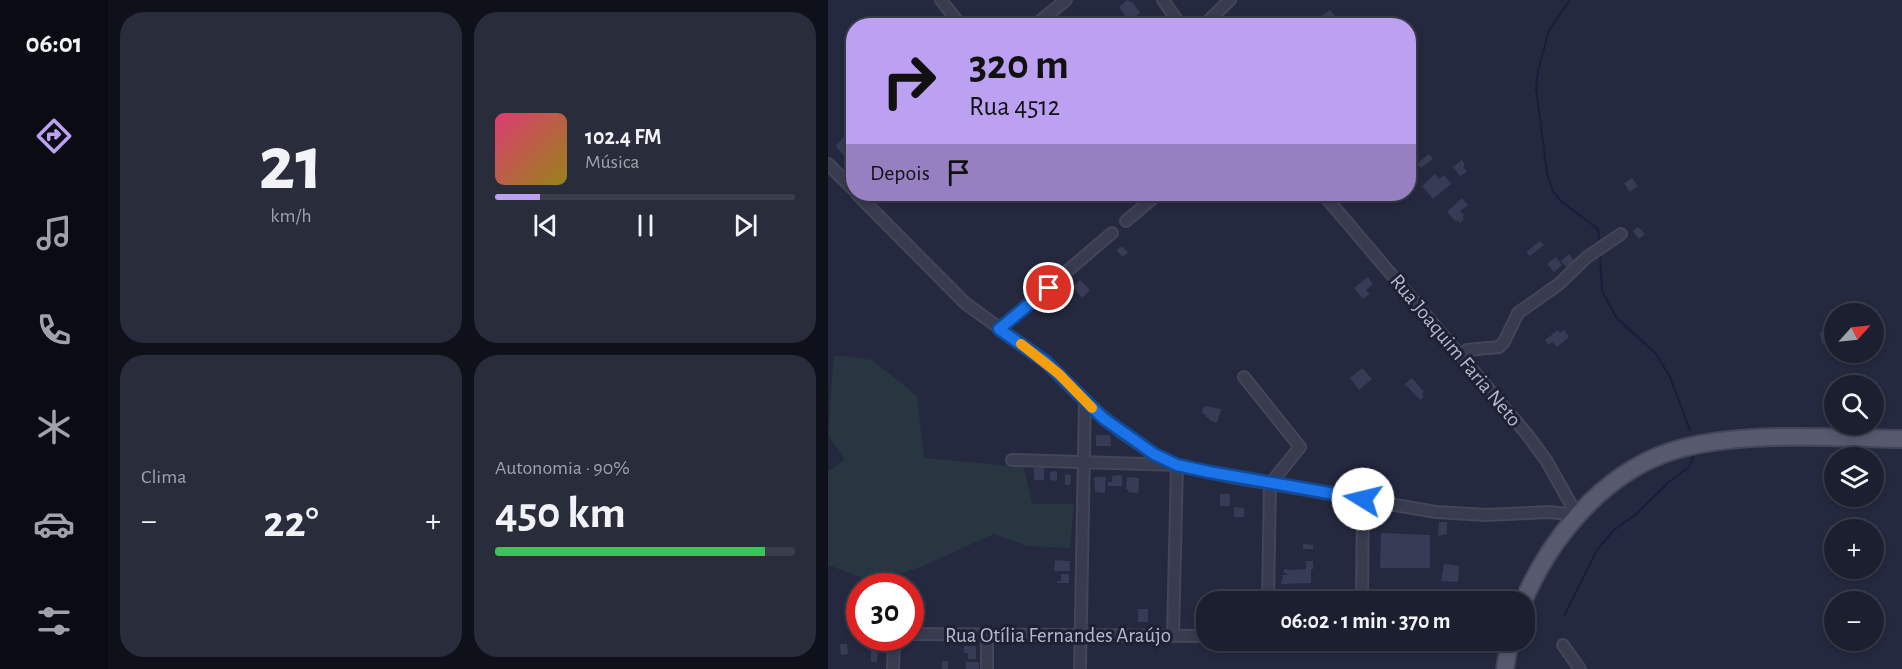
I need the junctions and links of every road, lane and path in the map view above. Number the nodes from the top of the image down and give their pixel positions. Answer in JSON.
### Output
{"nodes":[{"id":1,"x":941,"y":0,"type":"edge"},
{"id":2,"x":1066,"y":0,"type":"edge"},
{"id":3,"x":1163,"y":0,"type":"edge"},
{"id":4,"x":1230,"y":0,"type":"edge"},
{"id":5,"x":955,"y":18,"type":"edge"},
{"id":6,"x":1044,"y":18,"type":"edge"},
{"id":7,"x":1175,"y":18,"type":"edge"},
{"id":8,"x":1211,"y":18,"type":"edge"},
{"id":9,"x":828,"y":164,"type":"edge"},
{"id":10,"x":846,"y":177,"type":"edge"},
{"id":11,"x":843,"y":179,"type":"junction"},
{"id":12,"x":846,"y":182,"type":"edge"},
{"id":13,"x":864,"y":201,"type":"edge"},
{"id":14,"x":1150,"y":201,"type":"edge"},
{"id":15,"x":1329,"y":201,"type":"edge"},
{"id":16,"x":1126,"y":221,"type":"dead end"},
{"id":17,"x":1112,"y":233,"type":"dead end"},
{"id":18,"x":1621,"y":234,"type":"dead end"},
{"id":19,"x":999,"y":329,"type":"junction"},
{"id":20,"x":1460,"y":354,"type":"junction"},
{"id":21,"x":1244,"y":377,"type":"dead end"},
{"id":22,"x":1085,"y":401,"type":"junction"},
{"id":23,"x":1902,"y":439,"type":"edge"},
{"id":24,"x":1012,"y":460,"type":"dead end"},
{"id":25,"x":1084,"y":462,"type":"junction"},
{"id":26,"x":1177,"y":465,"type":"junction"},
{"id":27,"x":1270,"y":484,"type":"junction"},
{"id":28,"x":1363,"y":499,"type":"junction"},
{"id":29,"x":1577,"y":515,"type":"junction"},
{"id":30,"x":1268,"y":591,"type":"edge"},
{"id":31,"x":1362,"y":591,"type":"edge"},
{"id":32,"x":1527,"y":591,"type":"edge"},
{"id":33,"x":924,"y":633,"type":"edge"},
{"id":34,"x":987,"y":634,"type":"junction"},
{"id":35,"x":1081,"y":635,"type":"junction"},
{"id":36,"x":1173,"y":635,"type":"junction"},
{"id":37,"x":1196,"y":636,"type":"edge"},
{"id":38,"x":1563,"y":645,"type":"dead end"},
{"id":39,"x":894,"y":651,"type":"edge"},
{"id":40,"x":1508,"y":651,"type":"edge"},
{"id":41,"x":893,"y":669,"type":"edge"},
{"id":42,"x":987,"y":669,"type":"edge"},
{"id":43,"x":1080,"y":669,"type":"edge"},
{"id":44,"x":1505,"y":669,"type":"edge"},
{"id":45,"x":1580,"y":669,"type":"edge"}],
"edges":[{"from":1,"to":5,"type":"street"},
{"from":2,"to":6,"type":"street"},
{"from":3,"to":7,"type":"street"},
{"from":4,"to":8,"type":"street"},
{"from":9,"to":11,"type":"street"},
{"from":10,"to":11,"type":"street"},
{"from":11,"to":12,"type":"street"},
{"from":13,"to":19,"type":"street"},
{"from":14,"to":16,"type":"street"},
{"from":15,"to":20,"type":"street","name":"Rua Joaquim Faria Neto"},
{"from":17,"to":19,"type":"street"},
{"from":18,"to":20,"type":"street"},
{"from":19,"to":22,"type":"street"},
{"from":20,"to":29,"type":"street","name":"Rua Joaquim Faria Neto"},
{"from":21,"to":27,"type":"street"},
{"from":22,"to":25,"type":"street"},
{"from":22,"to":26,"type":"street"},
{"from":23,"to":29,"type":"main road"},
{"from":24,"to":25,"type":"street"},
{"from":25,"to":26,"type":"street"},
{"from":25,"to":35,"type":"street"},
{"from":26,"to":27,"type":"street"},
{"from":26,"to":36,"type":"street"},
{"from":27,"to":28,"type":"street"},
{"from":27,"to":30,"type":"street"},
{"from":28,"to":29,"type":"street"},
{"from":28,"to":31,"type":"street"},
{"from":29,"to":32,"type":"main road"},
{"from":33,"to":34,"type":"street","name":"Rua Otília Fernandes Araújo"},
{"from":34,"to":35,"type":"street","name":"Rua Otília Fernandes Araújo"},
{"from":34,"to":42,"type":"street"},
{"from":35,"to":36,"type":"street","name":"Rua Otília Fernandes Araújo"},
{"from":35,"to":43,"type":"street"},
{"from":36,"to":37,"type":"street","name":"Rua Otília Fernandes Araújo"},
{"from":38,"to":45,"type":"street"},
{"from":39,"to":41,"type":"street"},
{"from":40,"to":44,"type":"main road"}]}
